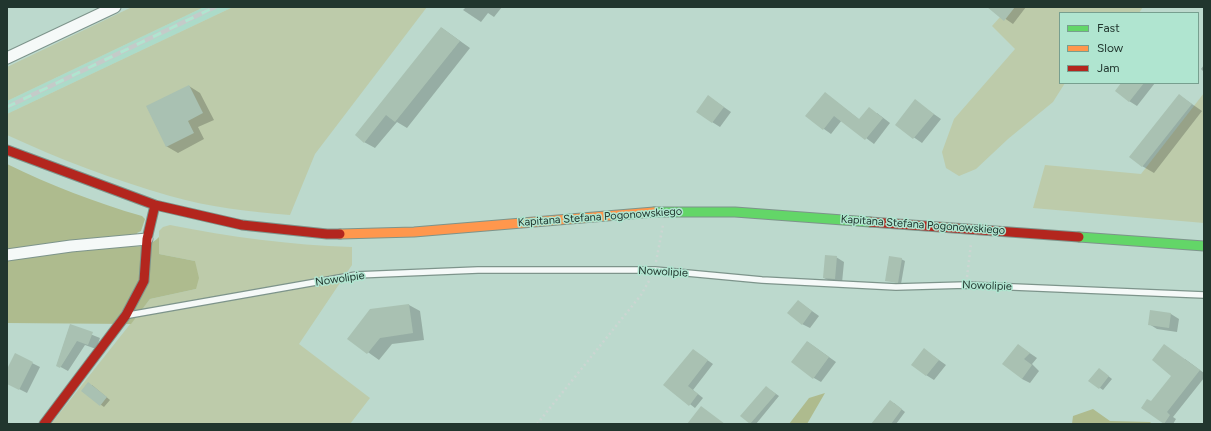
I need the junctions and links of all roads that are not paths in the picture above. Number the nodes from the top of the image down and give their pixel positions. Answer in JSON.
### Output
{"nodes":[{"id":1,"x":115,"y":7,"type":"edge"},
{"id":2,"x":7,"y":58,"type":"edge"},
{"id":3,"x":7,"y":150,"type":"edge"},
{"id":4,"x":155,"y":205,"type":"junction"},
{"id":5,"x":147,"y":239,"type":"junction"},
{"id":6,"x":1204,"y":246,"type":"edge"},
{"id":7,"x":7,"y":255,"type":"edge"},
{"id":8,"x":1204,"y":295,"type":"edge"},
{"id":9,"x":126,"y":315,"type":"junction"},
{"id":10,"x":44,"y":424,"type":"edge"}],
"edges":[{"from":1,"to":2,"type":"street"},
{"from":3,"to":4,"type":"main road","name":"Kapitana Stefana Pogonowskiego"},
{"from":4,"to":5,"type":"main road"},
{"from":4,"to":6,"type":"main road","name":"Kapitana Stefana Pogonowskiego"},
{"from":5,"to":7,"type":"street"},
{"from":5,"to":9,"type":"main road"},
{"from":8,"to":9,"type":"lane","name":"Nowolipie"},
{"from":9,"to":10,"type":"main road"}]}
